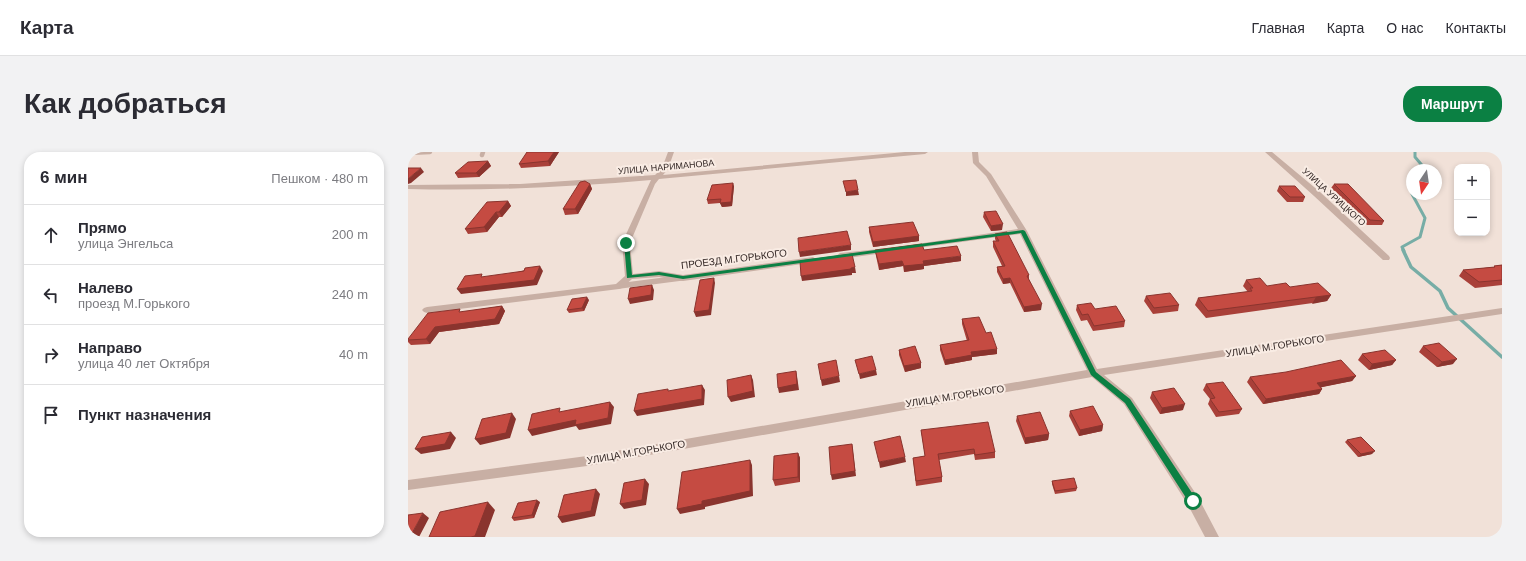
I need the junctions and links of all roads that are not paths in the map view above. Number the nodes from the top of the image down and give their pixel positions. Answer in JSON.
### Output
{"nodes":[{"id":1,"x":430,"y":152,"type":"edge"},
{"id":2,"x":671,"y":152,"type":"edge"},
{"id":3,"x":925,"y":152,"type":"edge"},
{"id":4,"x":975,"y":152,"type":"edge"},
{"id":5,"x":1268,"y":152,"type":"edge"},
{"id":6,"x":408,"y":153,"type":"edge"},
{"id":7,"x":656,"y":177,"type":"junction"},
{"id":8,"x":408,"y":187,"type":"edge"},
{"id":9,"x":1023,"y":231,"type":"junction"},
{"id":10,"x":1386,"y":258,"type":"dead end"},
{"id":11,"x":629,"y":277,"type":"junction"},
{"id":12,"x":683,"y":278,"type":"junction"},
{"id":13,"x":619,"y":286,"type":"junction"},
{"id":14,"x":427,"y":310,"type":"dead end"},
{"id":15,"x":1502,"y":311,"type":"edge"},
{"id":16,"x":1094,"y":373,"type":"junction"},
{"id":17,"x":408,"y":485,"type":"edge"},
{"id":18,"x":1212,"y":537,"type":"edge"}],
"edges":[{"from":1,"to":6,"type":"lane"},
{"from":2,"to":7,"type":"street"},
{"from":3,"to":7,"type":"street","name":"УЛИЦА НАРИМАНОВА"},
{"from":4,"to":9,"type":"street"},
{"from":5,"to":10,"type":"street","name":"УЛИЦА УРИЦКОГО"},
{"from":7,"to":8,"type":"street","name":"УЛИЦА НАРИМАНОВА"},
{"from":7,"to":11,"type":"street"},
{"from":9,"to":12,"type":"street","name":"ПРОЕЗД М.ГОРЬКОГО"},
{"from":9,"to":16,"type":"street"},
{"from":11,"to":12,"type":"street","name":"ПРОЕЗД М.ГОРЬКОГО"},
{"from":11,"to":13,"type":"street"},
{"from":12,"to":13,"type":"lane"},
{"from":13,"to":14,"type":"street"},
{"from":15,"to":16,"type":"street","name":"УЛИЦА М.ГОРЬКОГО"},
{"from":16,"to":17,"type":"street","name":"УЛИЦА М.ГОРЬКОГО"},
{"from":16,"to":18,"type":"street"}]}
